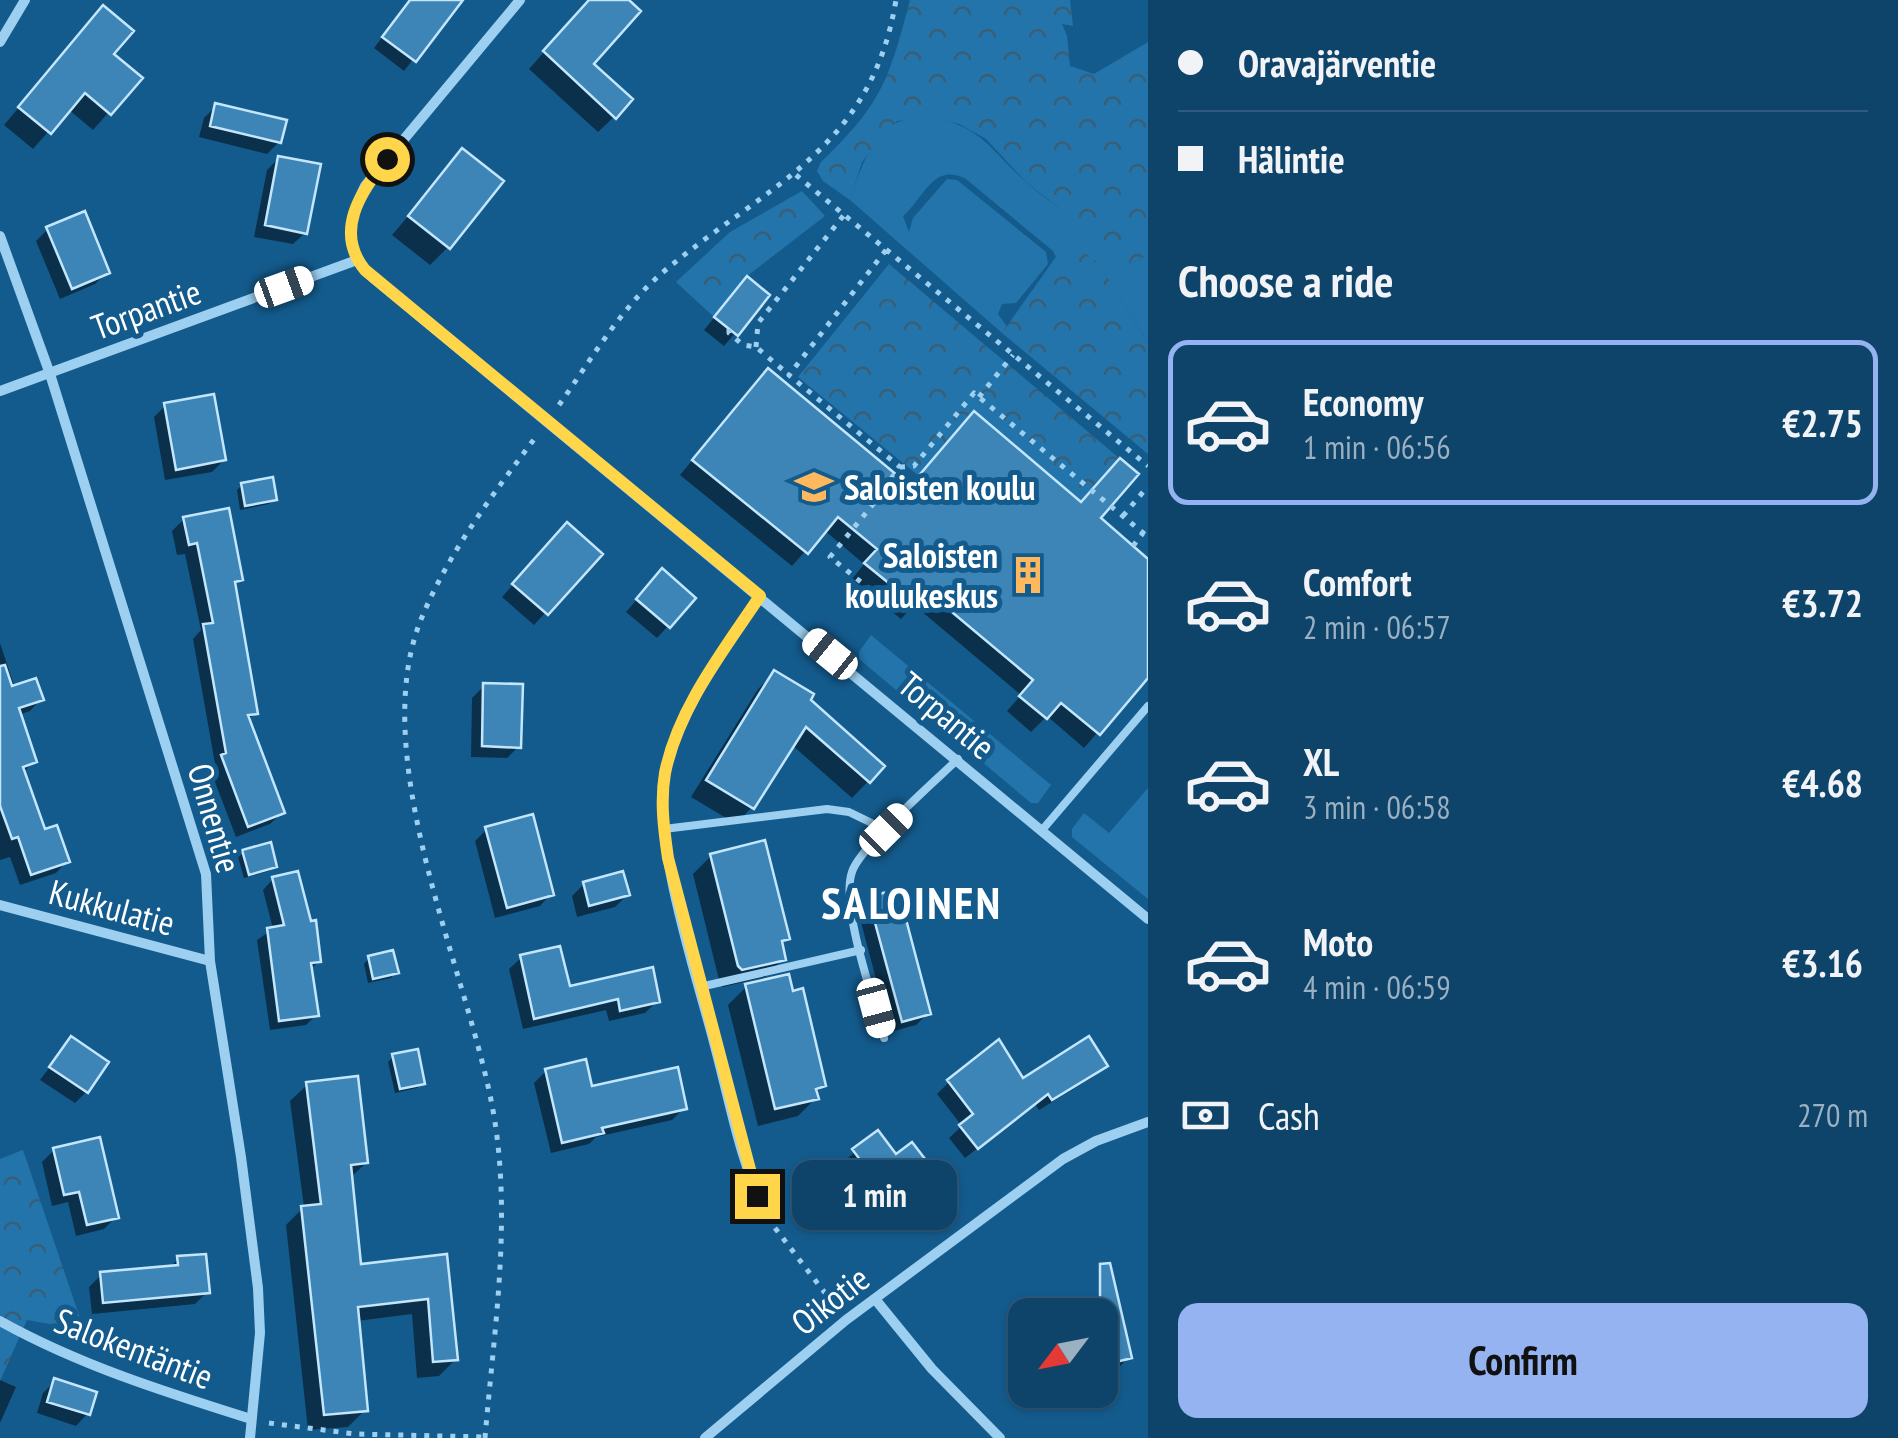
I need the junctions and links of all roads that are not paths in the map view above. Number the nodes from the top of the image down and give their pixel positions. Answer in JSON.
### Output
{"nodes":[{"id":1,"x":26,"y":0,"type":"edge"},
{"id":2,"x":520,"y":0,"type":"edge"},
{"id":3,"x":0,"y":42,"type":"edge"},
{"id":4,"x":0,"y":236,"type":"edge"},
{"id":5,"x":357,"y":260,"type":"junction"},
{"id":6,"x":50,"y":374,"type":"junction"},
{"id":7,"x":0,"y":391,"type":"edge"},
{"id":8,"x":760,"y":596,"type":"junction"},
{"id":9,"x":1148,"y":706,"type":"edge"},
{"id":10,"x":958,"y":759,"type":"junction"},
{"id":11,"x":664,"y":829,"type":"junction"},
{"id":12,"x":1043,"y":829,"type":"junction"},
{"id":13,"x":886,"y":830,"type":"junction"},
{"id":14,"x":0,"y":906,"type":"edge"},
{"id":15,"x":1148,"y":919,"type":"edge"},
{"id":16,"x":861,"y":950,"type":"junction"},
{"id":17,"x":210,"y":961,"type":"junction"},
{"id":18,"x":700,"y":987,"type":"junction"},
{"id":19,"x":884,"y":1038,"type":"dead end"},
{"id":20,"x":1148,"y":1122,"type":"edge"},
{"id":21,"x":766,"y":1214,"type":"road end"},
{"id":22,"x":874,"y":1299,"type":"junction"},
{"id":23,"x":0,"y":1321,"type":"edge"},
{"id":24,"x":251,"y":1419,"type":"junction"},
{"id":25,"x":250,"y":1438,"type":"edge"},
{"id":26,"x":704,"y":1438,"type":"edge"},
{"id":27,"x":1000,"y":1438,"type":"edge"}],
"edges":[{"from":1,"to":3,"type":"street"},
{"from":2,"to":5,"type":"street"},
{"from":4,"to":6,"type":"street","name":"Onnentie"},
{"from":5,"to":6,"type":"street","name":"Torpantie"},
{"from":5,"to":8,"type":"street","name":"Torpantie"},
{"from":6,"to":7,"type":"street","name":"Torpantie"},
{"from":6,"to":17,"type":"street","name":"Onnentie"},
{"from":8,"to":10,"type":"street","name":"Torpantie"},
{"from":8,"to":11,"type":"street"},
{"from":9,"to":12,"type":"lane"},
{"from":10,"to":12,"type":"street","name":"Torpantie"},
{"from":10,"to":13,"type":"lane"},
{"from":11,"to":13,"type":"lane"},
{"from":11,"to":18,"type":"street"},
{"from":12,"to":15,"type":"street","name":"Torpantie"},
{"from":13,"to":16,"type":"lane"},
{"from":14,"to":17,"type":"street","name":"Kukkulatie"},
{"from":16,"to":18,"type":"lane"},
{"from":16,"to":19,"type":"lane"},
{"from":17,"to":24,"type":"street","name":"Onnentie"},
{"from":18,"to":21,"type":"street"},
{"from":20,"to":22,"type":"street","name":"Oikotie"},
{"from":22,"to":26,"type":"street","name":"Oikotie"},
{"from":22,"to":27,"type":"street"},
{"from":23,"to":24,"type":"street","name":"Salokentäntie"},
{"from":24,"to":25,"type":"street","name":"Onnentie"}]}
